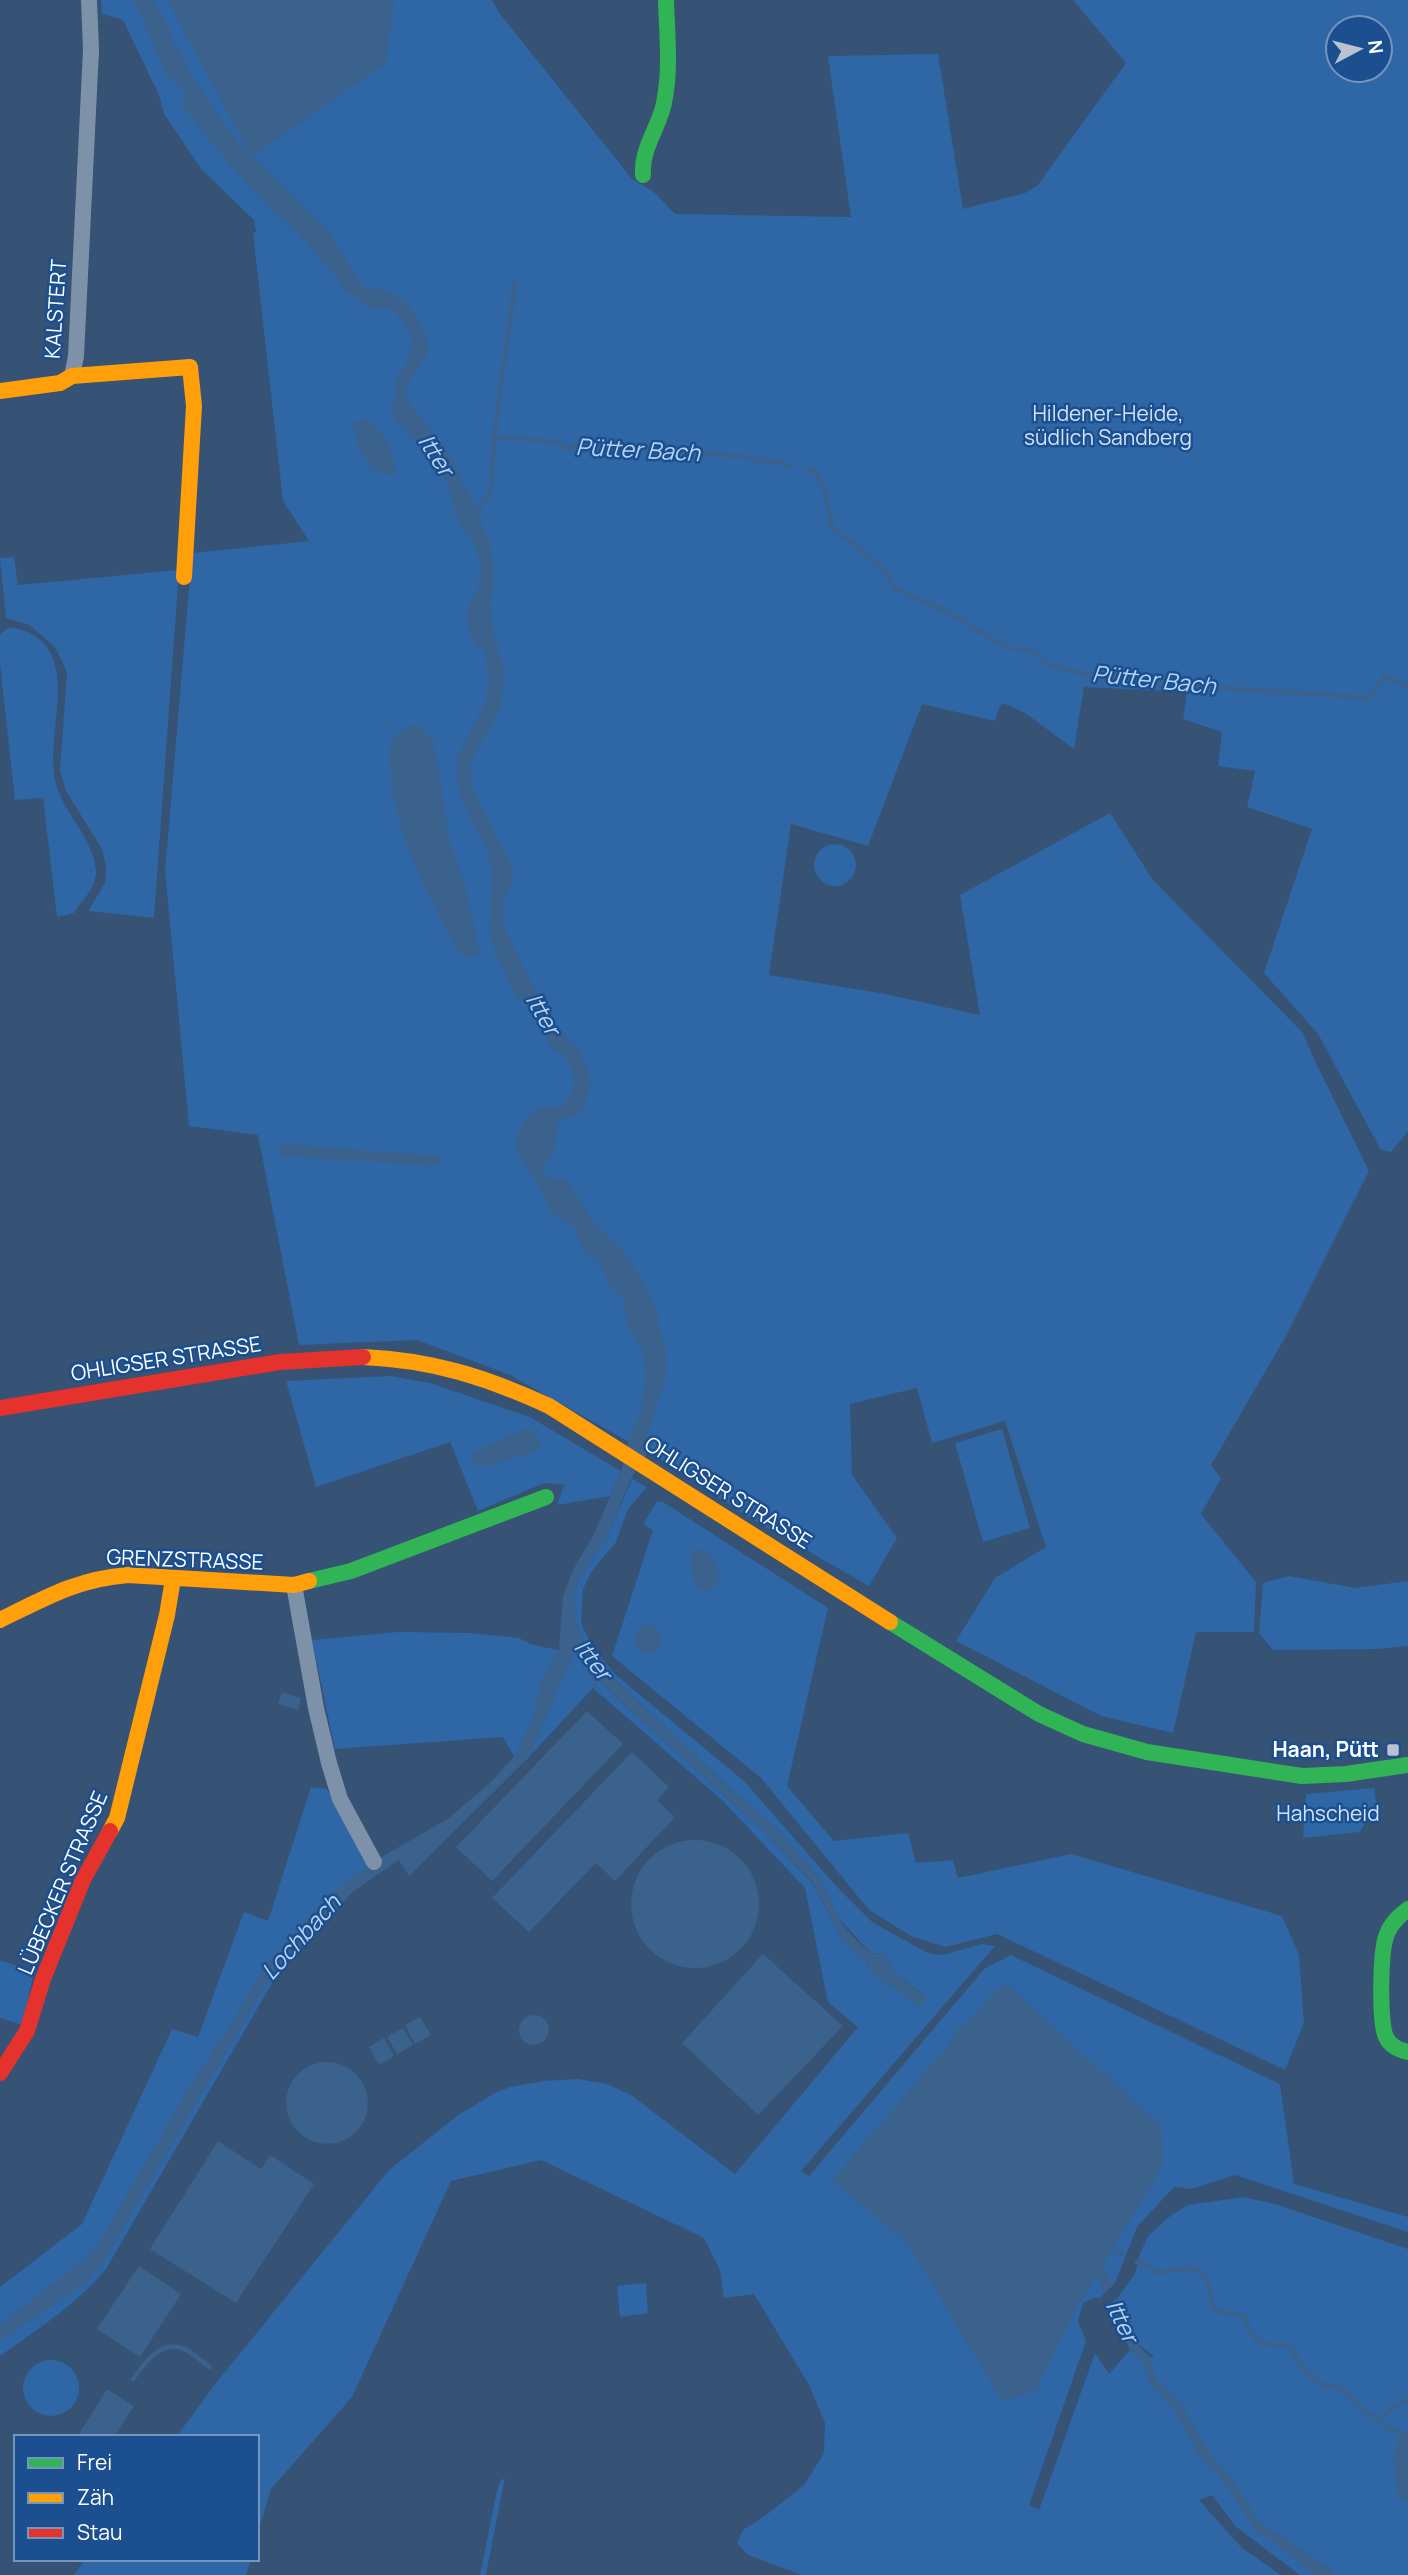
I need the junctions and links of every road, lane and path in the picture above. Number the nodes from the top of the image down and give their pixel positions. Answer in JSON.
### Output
{"nodes":[{"id":1,"x":89,"y":0,"type":"edge"},
{"id":2,"x":666,"y":0,"type":"edge"},
{"id":3,"x":643,"y":175,"type":"dead end"},
{"id":4,"x":72,"y":376,"type":"junction"},
{"id":5,"x":0,"y":391,"type":"edge"},
{"id":6,"x":184,"y":577,"type":"dead end"},
{"id":7,"x":0,"y":1408,"type":"edge"},
{"id":8,"x":546,"y":1497,"type":"dead end"},
{"id":9,"x":173,"y":1579,"type":"junction"},
{"id":10,"x":294,"y":1585,"type":"junction"},
{"id":11,"x":0,"y":1620,"type":"edge"},
{"id":12,"x":1408,"y":1765,"type":"edge"},
{"id":13,"x":374,"y":1862,"type":"dead end"},
{"id":14,"x":1408,"y":1909,"type":"edge"},
{"id":15,"x":1403,"y":2050,"type":"edge"},
{"id":16,"x":0,"y":2073,"type":"edge"}],
"edges":[{"from":1,"to":4,"type":"street","name":"KALSTERT"},
{"from":2,"to":3,"type":"street"},
{"from":4,"to":5,"type":"street"},
{"from":4,"to":6,"type":"street","name":"KALSTERT"},
{"from":7,"to":12,"type":"street","name":"OHLIGSER STRASSE"},
{"from":8,"to":10,"type":"street","name":"GRENZSTRASSE"},
{"from":9,"to":10,"type":"street","name":"GRENZSTRASSE"},
{"from":9,"to":11,"type":"street","name":"GRENZSTRASSE"},
{"from":9,"to":16,"type":"street","name":"LÜBECKER STRASSE"},
{"from":10,"to":13,"type":"street"},
{"from":14,"to":15,"type":"street"}]}
